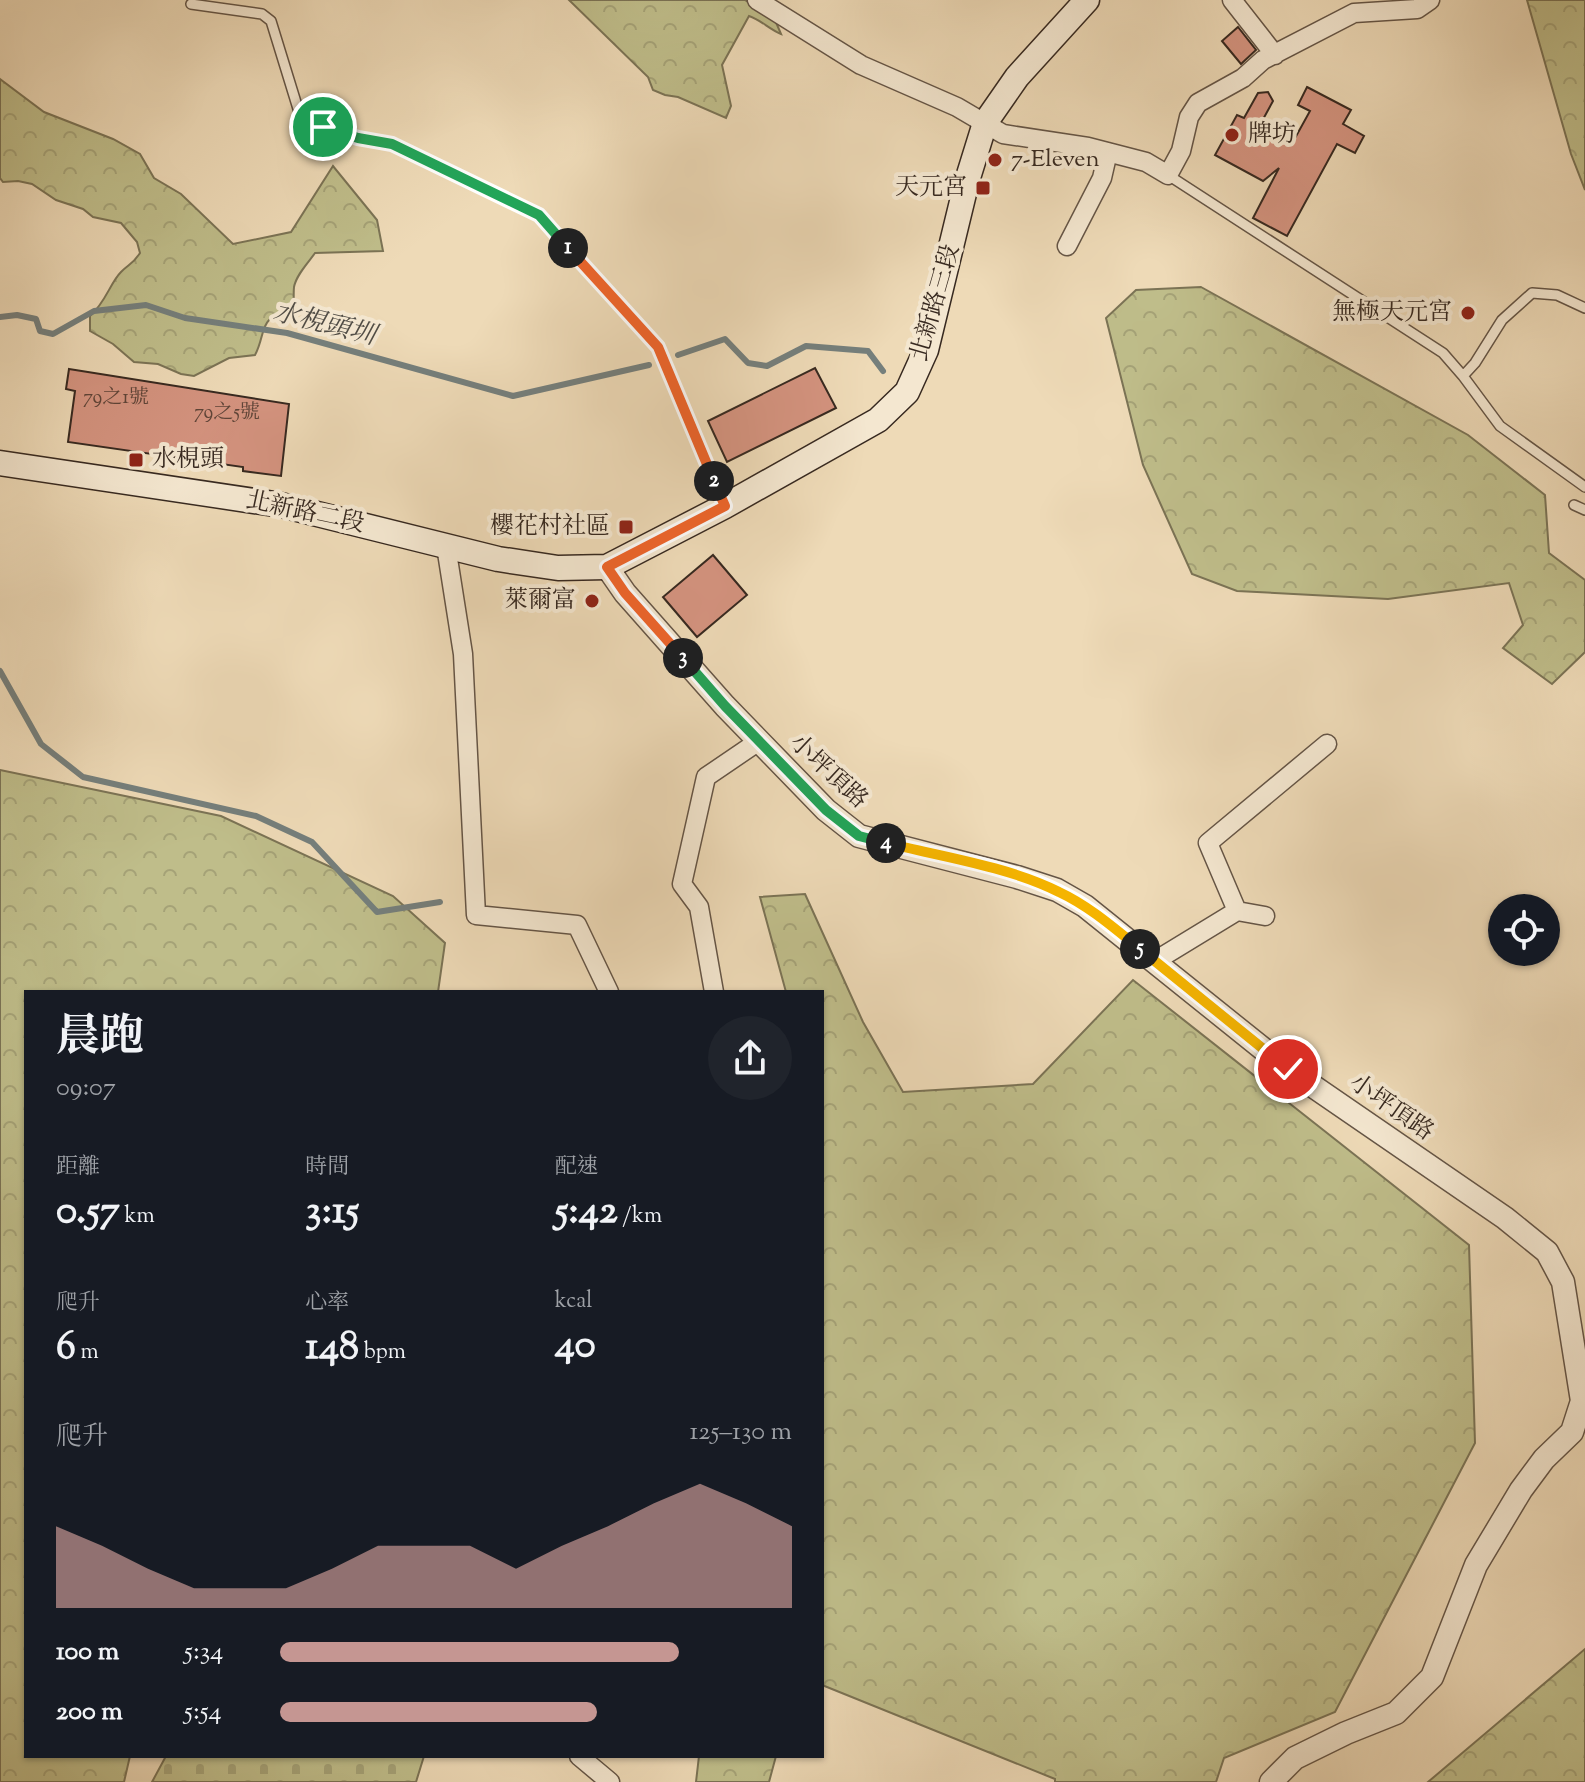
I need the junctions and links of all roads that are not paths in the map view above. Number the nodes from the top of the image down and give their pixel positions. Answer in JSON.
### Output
{"nodes":[{"id":1,"x":757,"y":0,"type":"edge"},
{"id":2,"x":1087,"y":0,"type":"edge"},
{"id":3,"x":1232,"y":0,"type":"edge"},
{"id":4,"x":1430,"y":0,"type":"edge"},
{"id":5,"x":191,"y":4,"type":"dead end"},
{"id":6,"x":1275,"y":55,"type":"junction"},
{"id":7,"x":985,"y":123,"type":"junction"},
{"id":8,"x":1108,"y":152,"type":"junction"},
{"id":9,"x":1168,"y":175,"type":"junction"},
{"id":10,"x":1067,"y":246,"type":"dead end"},
{"id":11,"x":1585,"y":308,"type":"edge"},
{"id":12,"x":1463,"y":376,"type":"junction"},
{"id":13,"x":0,"y":463,"type":"edge"},
{"id":14,"x":1585,"y":487,"type":"edge"},
{"id":15,"x":1574,"y":505,"type":"dead end"},
{"id":16,"x":725,"y":506,"type":"junction"},
{"id":17,"x":1585,"y":510,"type":"edge"},
{"id":18,"x":446,"y":546,"type":"junction"},
{"id":19,"x":607,"y":567,"type":"junction"},
{"id":20,"x":759,"y":741,"type":"junction"},
{"id":21,"x":1327,"y":744,"type":"dead end"},
{"id":22,"x":1237,"y":911,"type":"junction"},
{"id":23,"x":1265,"y":916,"type":"dead end"},
{"id":24,"x":1155,"y":961,"type":"junction"},
{"id":25,"x":608,"y":990,"type":"edge"},
{"id":26,"x":714,"y":990,"type":"edge"},
{"id":27,"x":1583,"y":1400,"type":"edge"},
{"id":28,"x":581,"y":1758,"type":"edge"},
{"id":29,"x":610,"y":1782,"type":"edge"},
{"id":30,"x":1271,"y":1782,"type":"edge"}],
"edges":[{"from":1,"to":7,"type":"street"},
{"from":2,"to":7,"type":"main road","name":"北新路三段"},
{"from":3,"to":6,"type":"street"},
{"from":4,"to":6,"type":"street"},
{"from":5,"to":16,"type":"lane"},
{"from":6,"to":9,"type":"street"},
{"from":7,"to":8,"type":"street"},
{"from":7,"to":16,"type":"main road","name":"北新路三段"},
{"from":8,"to":9,"type":"street"},
{"from":8,"to":10,"type":"street"},
{"from":9,"to":12,"type":"lane"},
{"from":11,"to":12,"type":"lane"},
{"from":12,"to":14,"type":"lane"},
{"from":13,"to":18,"type":"main road","name":"北新路二段"},
{"from":15,"to":17,"type":"lane"},
{"from":16,"to":19,"type":"main road","name":"北新路三段"},
{"from":18,"to":19,"type":"main road","name":"北新路二段"},
{"from":18,"to":25,"type":"street"},
{"from":19,"to":20,"type":"street","name":"小坪頂路"},
{"from":20,"to":24,"type":"street","name":"小坪頂路"},
{"from":20,"to":26,"type":"street"},
{"from":21,"to":22,"type":"street"},
{"from":22,"to":23,"type":"street"},
{"from":22,"to":24,"type":"street"},
{"from":24,"to":27,"type":"street","name":"小坪頂路"},
{"from":27,"to":30,"type":"street","name":"小坪頂路"},
{"from":28,"to":29,"type":"street"}]}
